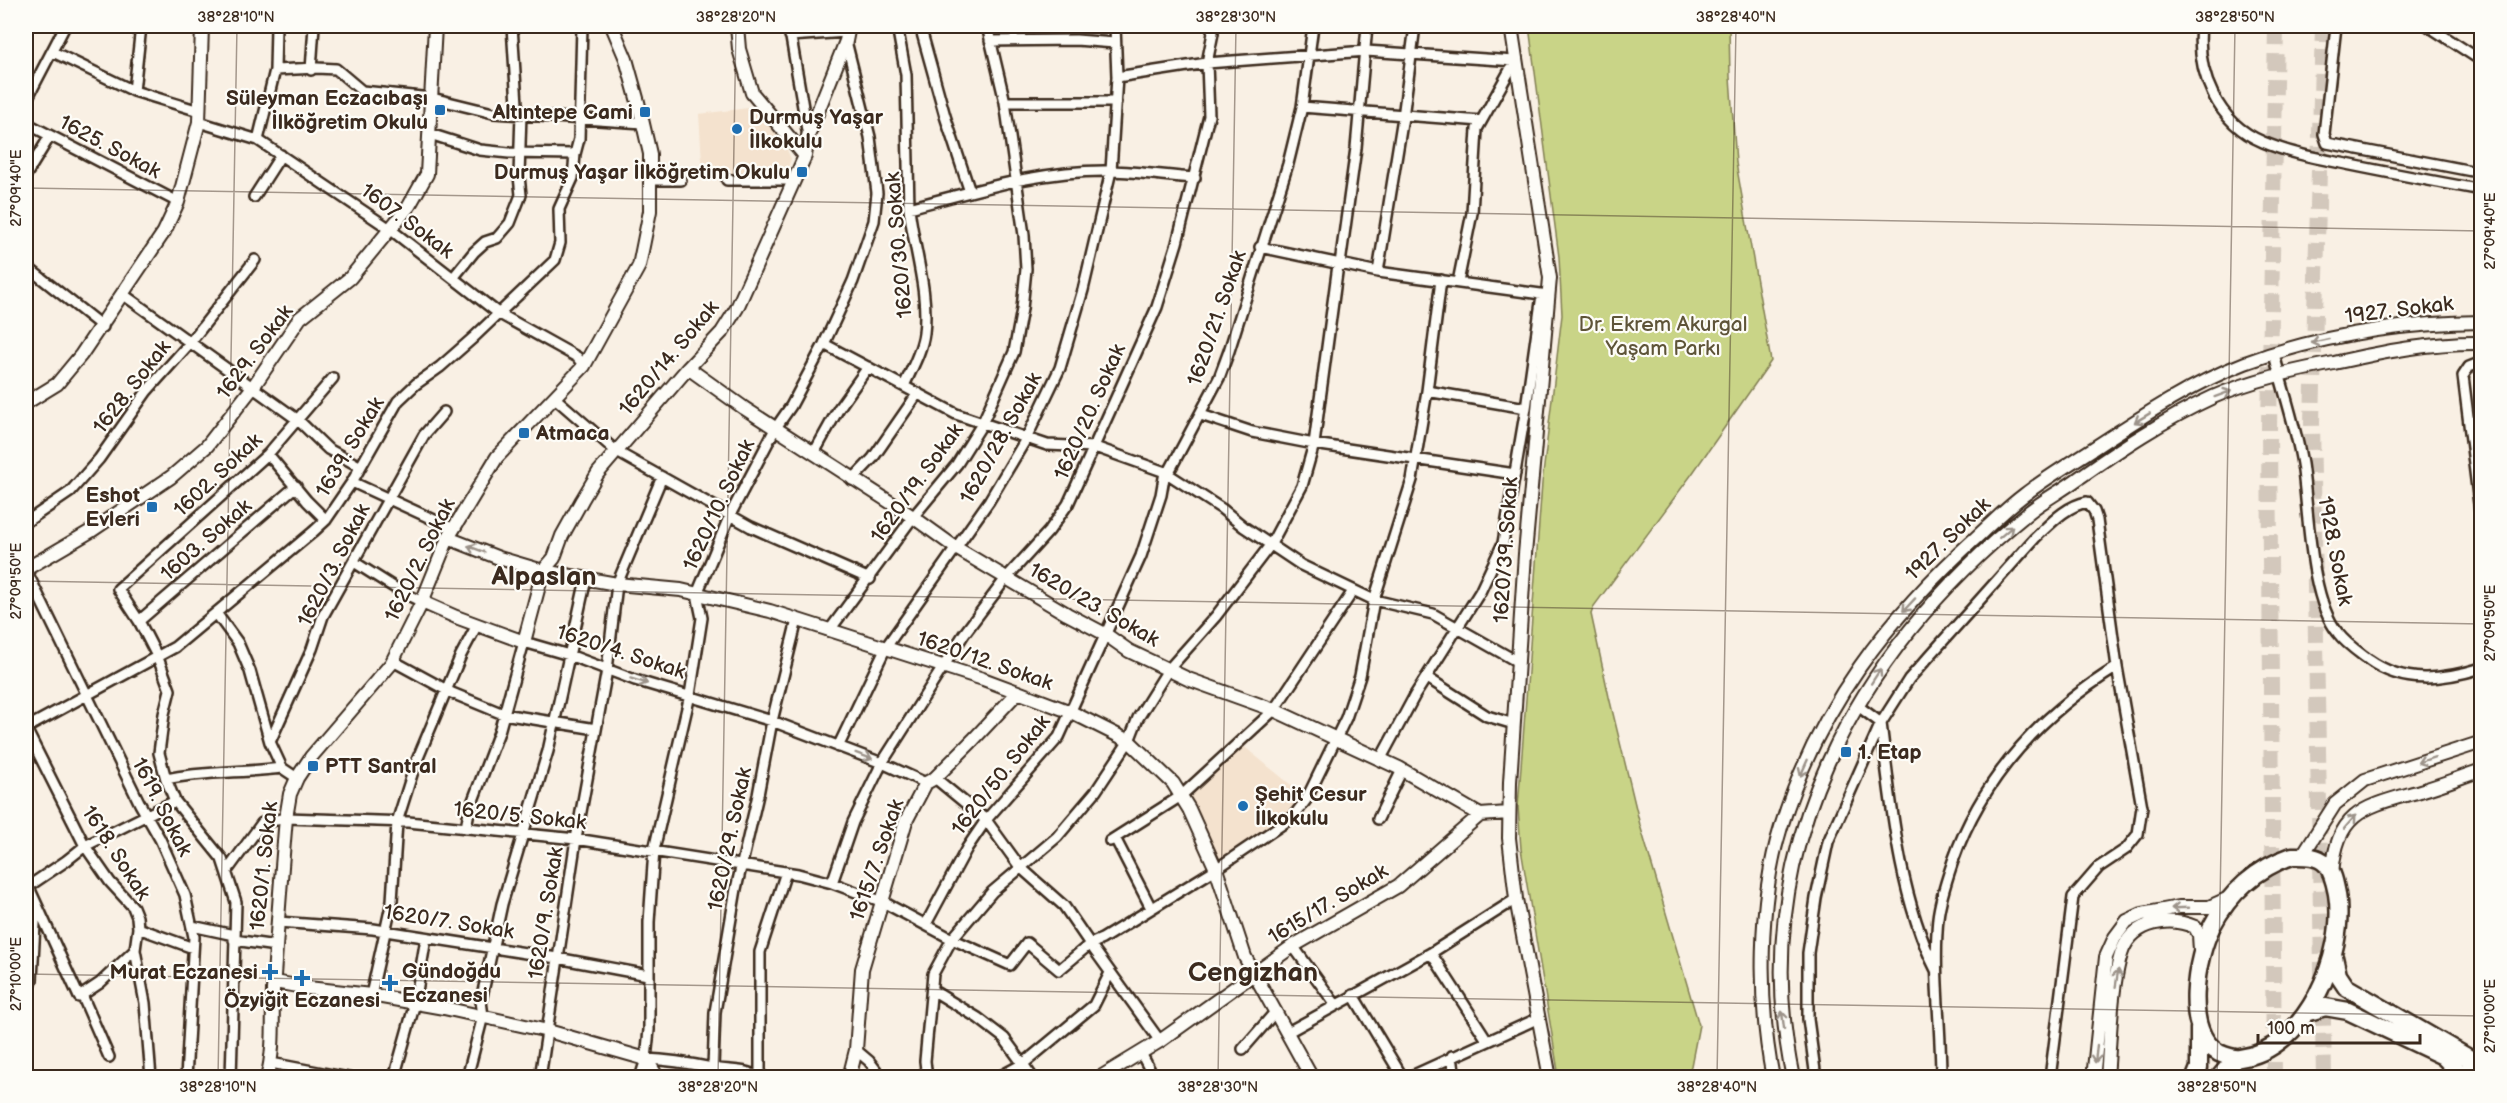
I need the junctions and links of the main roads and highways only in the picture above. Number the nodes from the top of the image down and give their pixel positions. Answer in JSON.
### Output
{"nodes":[{"id":1,"x":2334,"y":957,"type":"junction"},
{"id":2,"x":2306,"y":1013,"type":"junction"},
{"id":3,"x":2199,"y":1024,"type":"junction"},
{"id":4,"x":2235,"y":1059,"type":"junction"},
{"id":5,"x":2481,"y":1074,"type":"edge"},
{"id":6,"x":2195,"y":1077,"type":"edge"},
{"id":7,"x":2219,"y":1077,"type":"edge"},
{"id":8,"x":2465,"y":1077,"type":"edge"}],
"edges":[{"from":1,"to":2,"type":"highway"},
{"from":1,"to":3,"type":"highway"},
{"from":1,"to":5,"type":"highway"},
{"from":2,"to":4,"type":"highway"},
{"from":2,"to":8,"type":"highway"},
{"from":3,"to":4,"type":"highway"},
{"from":3,"to":6,"type":"highway"},
{"from":4,"to":7,"type":"highway"}]}
